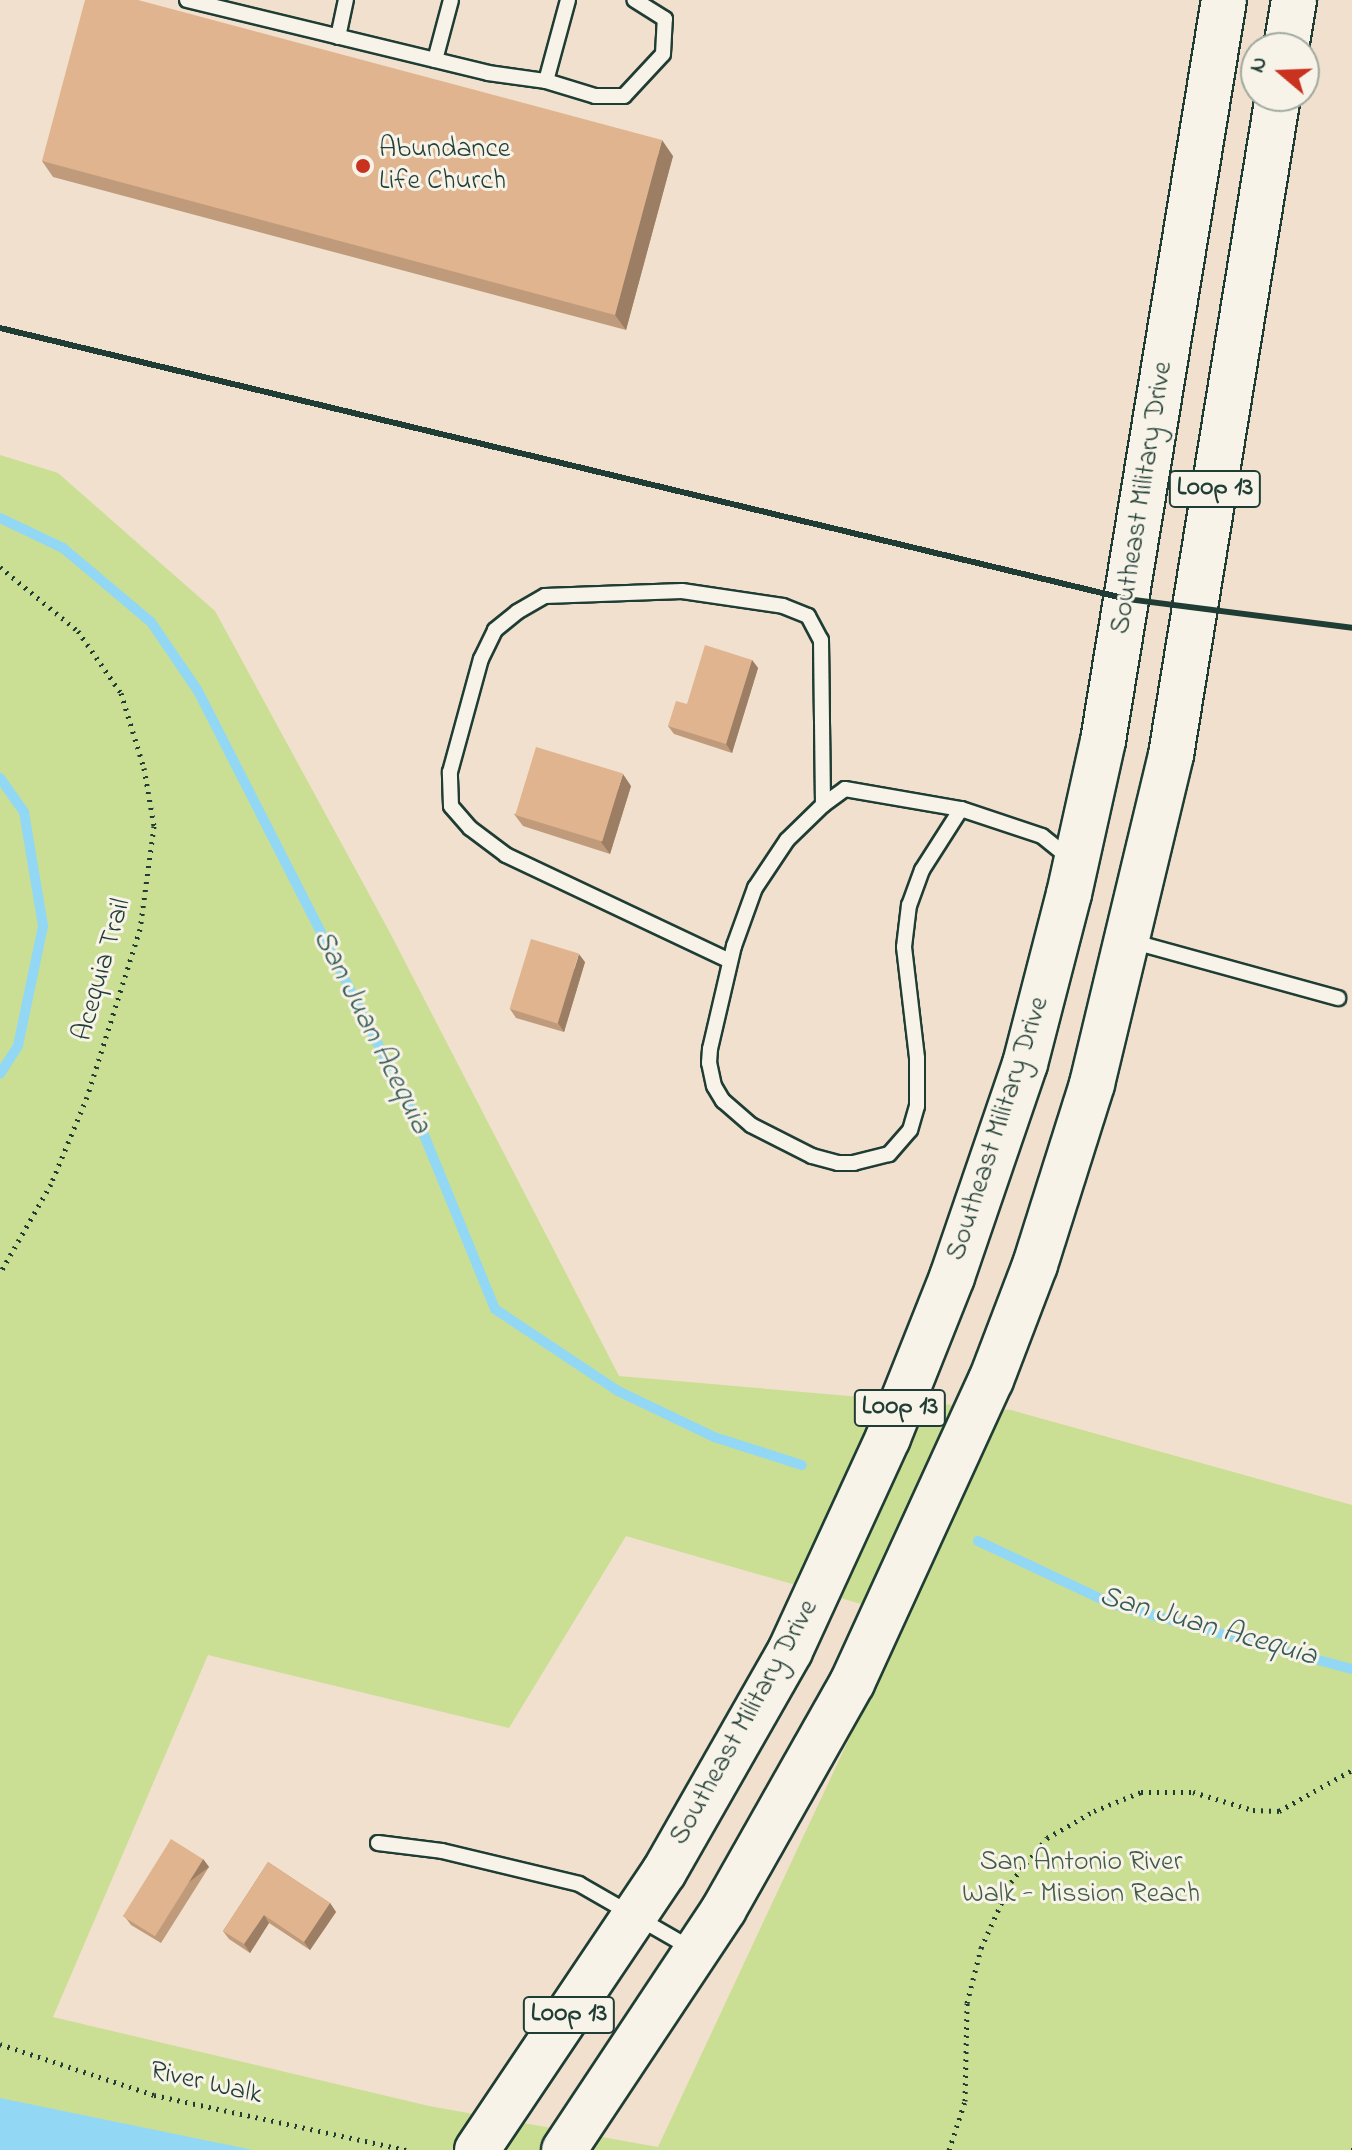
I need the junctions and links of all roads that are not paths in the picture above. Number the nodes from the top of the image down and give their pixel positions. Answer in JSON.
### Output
{"nodes":[{"id":1,"x":187,"y":0,"type":"edge"},
{"id":2,"x":346,"y":0,"type":"edge"},
{"id":3,"x":451,"y":0,"type":"edge"},
{"id":4,"x":568,"y":0,"type":"edge"},
{"id":5,"x":635,"y":0,"type":"edge"},
{"id":6,"x":1224,"y":0,"type":"edge"},
{"id":7,"x":1294,"y":0,"type":"edge"},
{"id":8,"x":248,"y":7,"type":"edge"},
{"id":9,"x":1289,"y":32,"type":"edge"},
{"id":10,"x":338,"y":37,"type":"junction"},
{"id":11,"x":435,"y":60,"type":"junction"},
{"id":12,"x":546,"y":81,"type":"junction"},
{"id":13,"x":1275,"y":112,"type":"edge"},
{"id":14,"x":823,"y":805,"type":"junction"},
{"id":15,"x":961,"y":809,"type":"junction"},
{"id":16,"x":1075,"y":864,"type":"junction"},
{"id":17,"x":1140,"y":881,"type":"junction"},
{"id":18,"x":1126,"y":940,"type":"junction"},
{"id":19,"x":730,"y":961,"type":"junction"},
{"id":20,"x":1338,"y":998,"type":"dead end"},
{"id":21,"x":378,"y":1843,"type":"dead end"},
{"id":22,"x":636,"y":1915,"type":"junction"},
{"id":23,"x":696,"y":1952,"type":"junction"},
{"id":24,"x":569,"y":2143,"type":"edge"},
{"id":25,"x":477,"y":2150,"type":"edge"}],
"edges":[{"from":1,"to":8,"type":"lane"},
{"from":2,"to":10,"type":"lane"},
{"from":3,"to":11,"type":"lane"},
{"from":4,"to":12,"type":"lane"},
{"from":5,"to":12,"type":"lane"},
{"from":6,"to":16,"type":"main road","name":"Southeast Military Drive","number":"Loop 13"},
{"from":7,"to":9,"type":"main road"},
{"from":8,"to":10,"type":"lane"},
{"from":10,"to":11,"type":"lane"},
{"from":11,"to":12,"type":"lane"},
{"from":13,"to":17,"type":"main road","number":"Loop 13"},
{"from":14,"to":15,"type":"lane"},
{"from":14,"to":19,"type":"lane"},
{"from":14,"to":19,"type":"lane"},
{"from":15,"to":16,"type":"lane"},
{"from":15,"to":19,"type":"lane"},
{"from":16,"to":17,"type":"main road"},
{"from":16,"to":22,"type":"main road","name":"Southeast Military Drive","number":"Loop 13"},
{"from":17,"to":18,"type":"main road","number":"Loop 13"},
{"from":18,"to":20,"type":"lane"},
{"from":18,"to":23,"type":"main road","number":"Loop 13"},
{"from":21,"to":22,"type":"lane"},
{"from":22,"to":23,"type":"lane"},
{"from":22,"to":25,"type":"main road","name":"Southeast Military Drive","number":"Loop 13"},
{"from":23,"to":24,"type":"main road","number":"Loop 13"}]}
